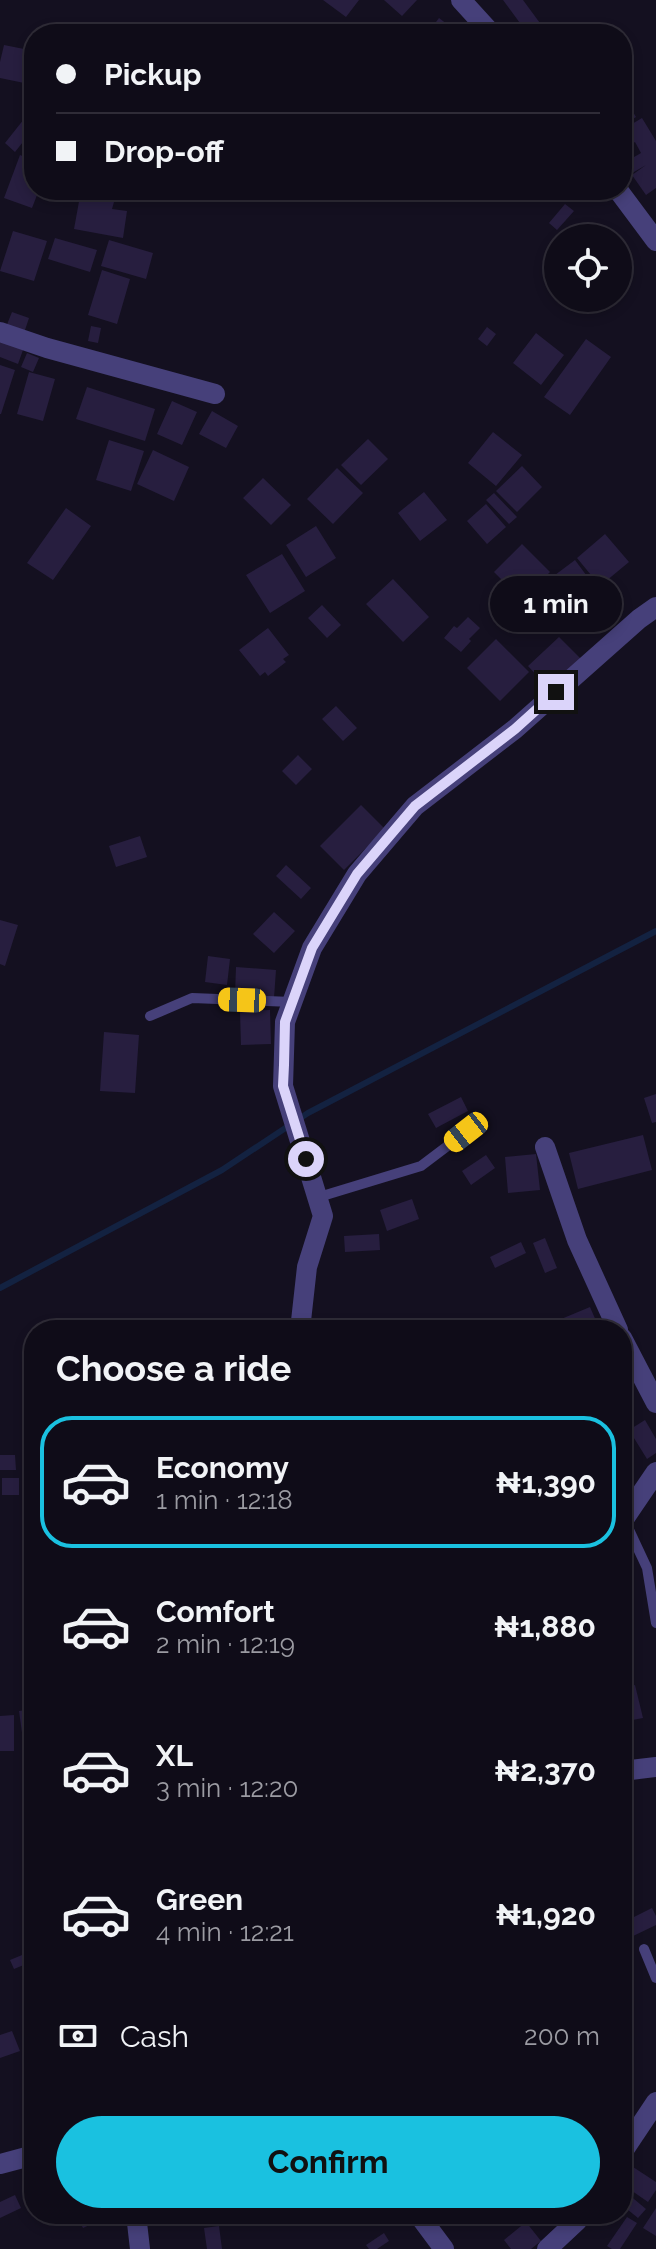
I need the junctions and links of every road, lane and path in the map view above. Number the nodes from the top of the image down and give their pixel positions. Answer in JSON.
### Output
{"nodes":[{"id":1,"x":461,"y":0,"type":"edge"},
{"id":2,"x":483,"y":24,"type":"edge"},
{"id":3,"x":625,"y":200,"type":"edge"},
{"id":4,"x":656,"y":241,"type":"edge"},
{"id":5,"x":0,"y":332,"type":"edge"},
{"id":6,"x":215,"y":394,"type":"dead end"},
{"id":7,"x":656,"y":607,"type":"edge"},
{"id":8,"x":292,"y":1002,"type":"junction"},
{"id":9,"x":150,"y":1016,"type":"dead end"},
{"id":10,"x":466,"y":1132,"type":"dead end"},
{"id":11,"x":545,"y":1147,"type":"dead end"},
{"id":12,"x":319,"y":1197,"type":"junction"},
{"id":13,"x":301,"y":1320,"type":"edge"},
{"id":14,"x":613,"y":1320,"type":"edge"},
{"id":15,"x":632,"y":1357,"type":"edge"},
{"id":16,"x":656,"y":1403,"type":"edge"},
{"id":17,"x":656,"y":1472,"type":"edge"},
{"id":18,"x":632,"y":1506,"type":"edge"},
{"id":19,"x":632,"y":1537,"type":"edge"},
{"id":20,"x":656,"y":1623,"type":"edge"},
{"id":21,"x":656,"y":1767,"type":"edge"},
{"id":22,"x":632,"y":1770,"type":"edge"},
{"id":23,"x":644,"y":1949,"type":"dead end"},
{"id":24,"x":656,"y":1978,"type":"edge"},
{"id":25,"x":656,"y":2102,"type":"edge"},
{"id":26,"x":632,"y":2138,"type":"edge"},
{"id":27,"x":24,"y":2158,"type":"edge"},
{"id":28,"x":0,"y":2164,"type":"edge"},
{"id":29,"x":137,"y":2224,"type":"edge"},
{"id":30,"x":425,"y":2224,"type":"edge"},
{"id":31,"x":574,"y":2224,"type":"edge"},
{"id":32,"x":140,"y":2249,"type":"edge"},
{"id":33,"x":444,"y":2249,"type":"edge"},
{"id":34,"x":547,"y":2249,"type":"edge"}],
"edges":[{"from":1,"to":2,"type":"street"},
{"from":3,"to":4,"type":"street"},
{"from":5,"to":6,"type":"street"},
{"from":7,"to":8,"type":"street"},
{"from":8,"to":9,"type":"lane"},
{"from":8,"to":12,"type":"street"},
{"from":10,"to":12,"type":"lane"},
{"from":11,"to":14,"type":"street"},
{"from":12,"to":13,"type":"street"},
{"from":15,"to":16,"type":"street"},
{"from":17,"to":18,"type":"street"},
{"from":19,"to":20,"type":"lane"},
{"from":21,"to":22,"type":"street"},
{"from":23,"to":24,"type":"lane"},
{"from":25,"to":26,"type":"street"},
{"from":27,"to":28,"type":"street"},
{"from":29,"to":32,"type":"street"},
{"from":30,"to":33,"type":"street"},
{"from":31,"to":34,"type":"street"}]}
